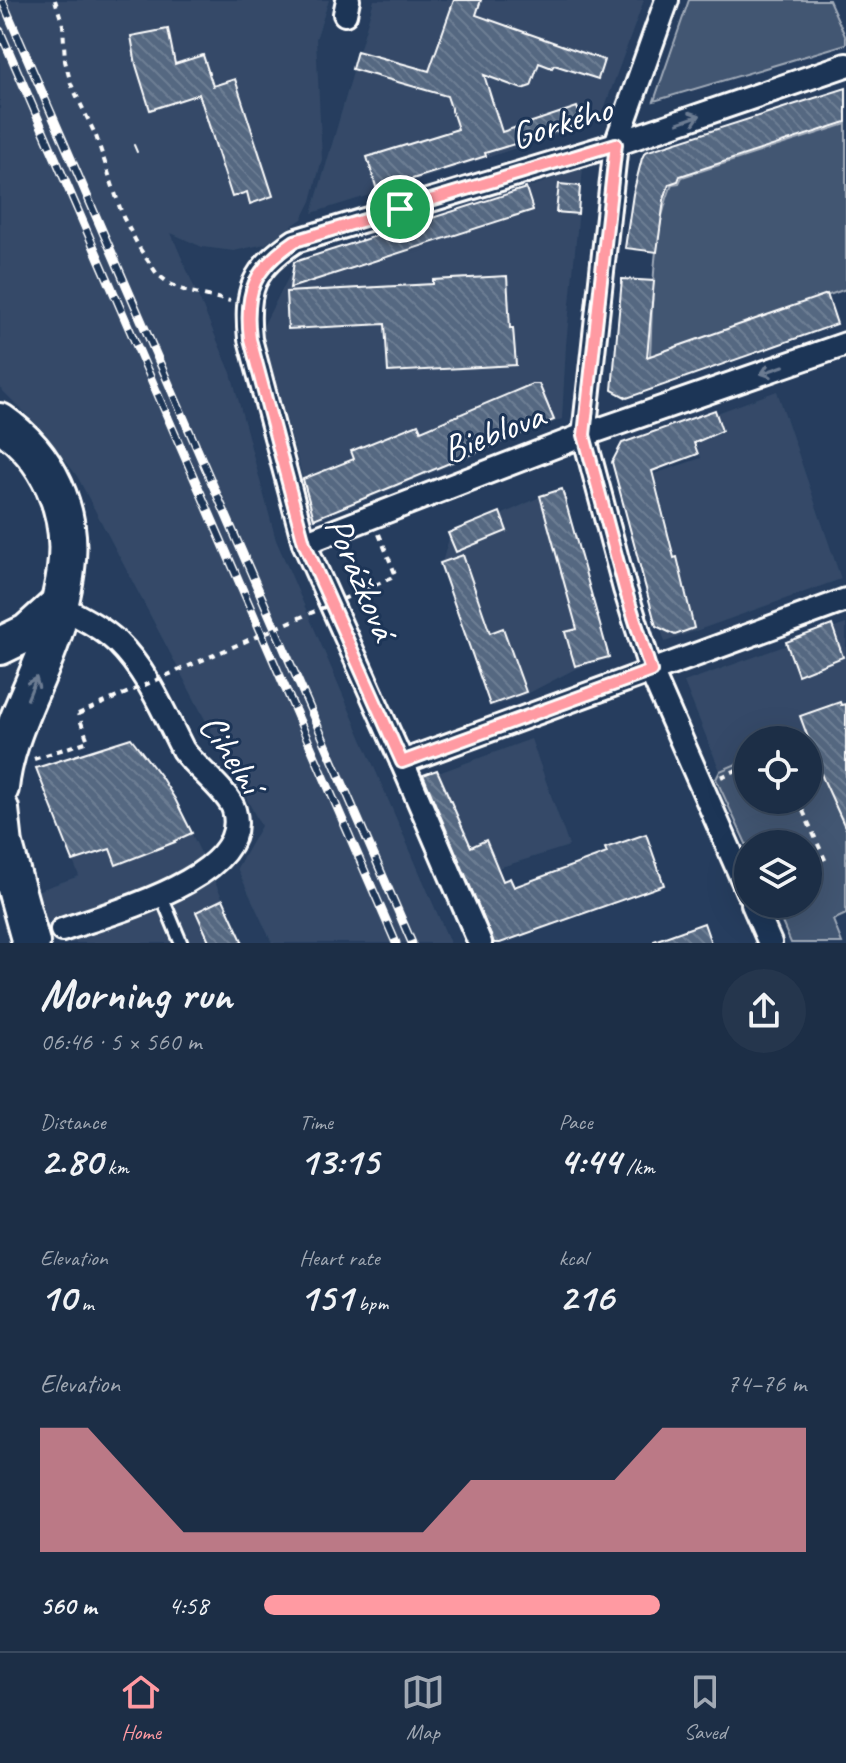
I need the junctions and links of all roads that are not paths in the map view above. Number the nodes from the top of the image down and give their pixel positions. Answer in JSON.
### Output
{"nodes":[{"id":1,"x":667,"y":0,"type":"edge"},
{"id":2,"x":846,"y":65,"type":"edge"},
{"id":3,"x":616,"y":144,"type":"junction"},
{"id":4,"x":295,"y":241,"type":"joint"},
{"id":5,"x":846,"y":344,"type":"edge"},
{"id":6,"x":0,"y":422,"type":"edge"},
{"id":7,"x":584,"y":435,"type":"junction"},
{"id":8,"x":304,"y":543,"type":"junction"},
{"id":9,"x":846,"y":600,"type":"edge"},
{"id":10,"x":58,"y":605,"type":"junction"},
{"id":11,"x":0,"y":646,"type":"edge"},
{"id":12,"x":651,"y":671,"type":"junction"},
{"id":13,"x":402,"y":762,"type":"junction"},
{"id":14,"x":0,"y":788,"type":"edge"},
{"id":15,"x":0,"y":809,"type":"edge"},
{"id":16,"x":734,"y":860,"type":"edge"},
{"id":17,"x":161,"y":895,"type":"junction"},
{"id":18,"x":0,"y":901,"type":"edge"},
{"id":19,"x":759,"y":918,"type":"edge"},
{"id":20,"x":46,"y":936,"type":"edge"},
{"id":21,"x":16,"y":943,"type":"edge"},
{"id":22,"x":181,"y":943,"type":"edge"},
{"id":23,"x":480,"y":943,"type":"edge"},
{"id":24,"x":770,"y":943,"type":"edge"}],
"edges":[{"from":1,"to":3,"type":"street"},
{"from":3,"to":2,"type":"street","name":"Gorkého","one_way":true},
{"from":3,"to":4,"type":"street","name":"Gorkého"},
{"from":3,"to":7,"type":"street"},
{"from":4,"to":8,"type":"street","name":"Porážková"},
{"from":5,"to":7,"type":"street","name":"Bieblova","one_way":true},
{"from":6,"to":10,"type":"highway"},
{"from":7,"to":8,"type":"street","name":"Bieblova"},
{"from":7,"to":12,"type":"street"},
{"from":8,"to":13,"type":"street","name":"Porážková"},
{"from":9,"to":12,"type":"street"},
{"from":10,"to":11,"type":"highway"},
{"from":14,"to":10,"type":"highway","one_way":true},
{"from":10,"to":17,"type":"street","name":"Cihelní"},
{"from":12,"to":13,"type":"street"},
{"from":12,"to":16,"type":"street"},
{"from":13,"to":23,"type":"street","name":"Porážková"},
{"from":15,"to":20,"type":"highway"},
{"from":17,"to":20,"type":"street","name":"Cihelní"},
{"from":17,"to":22,"type":"lane"},
{"from":18,"to":21,"type":"highway"},
{"from":19,"to":24,"type":"street"}]}
